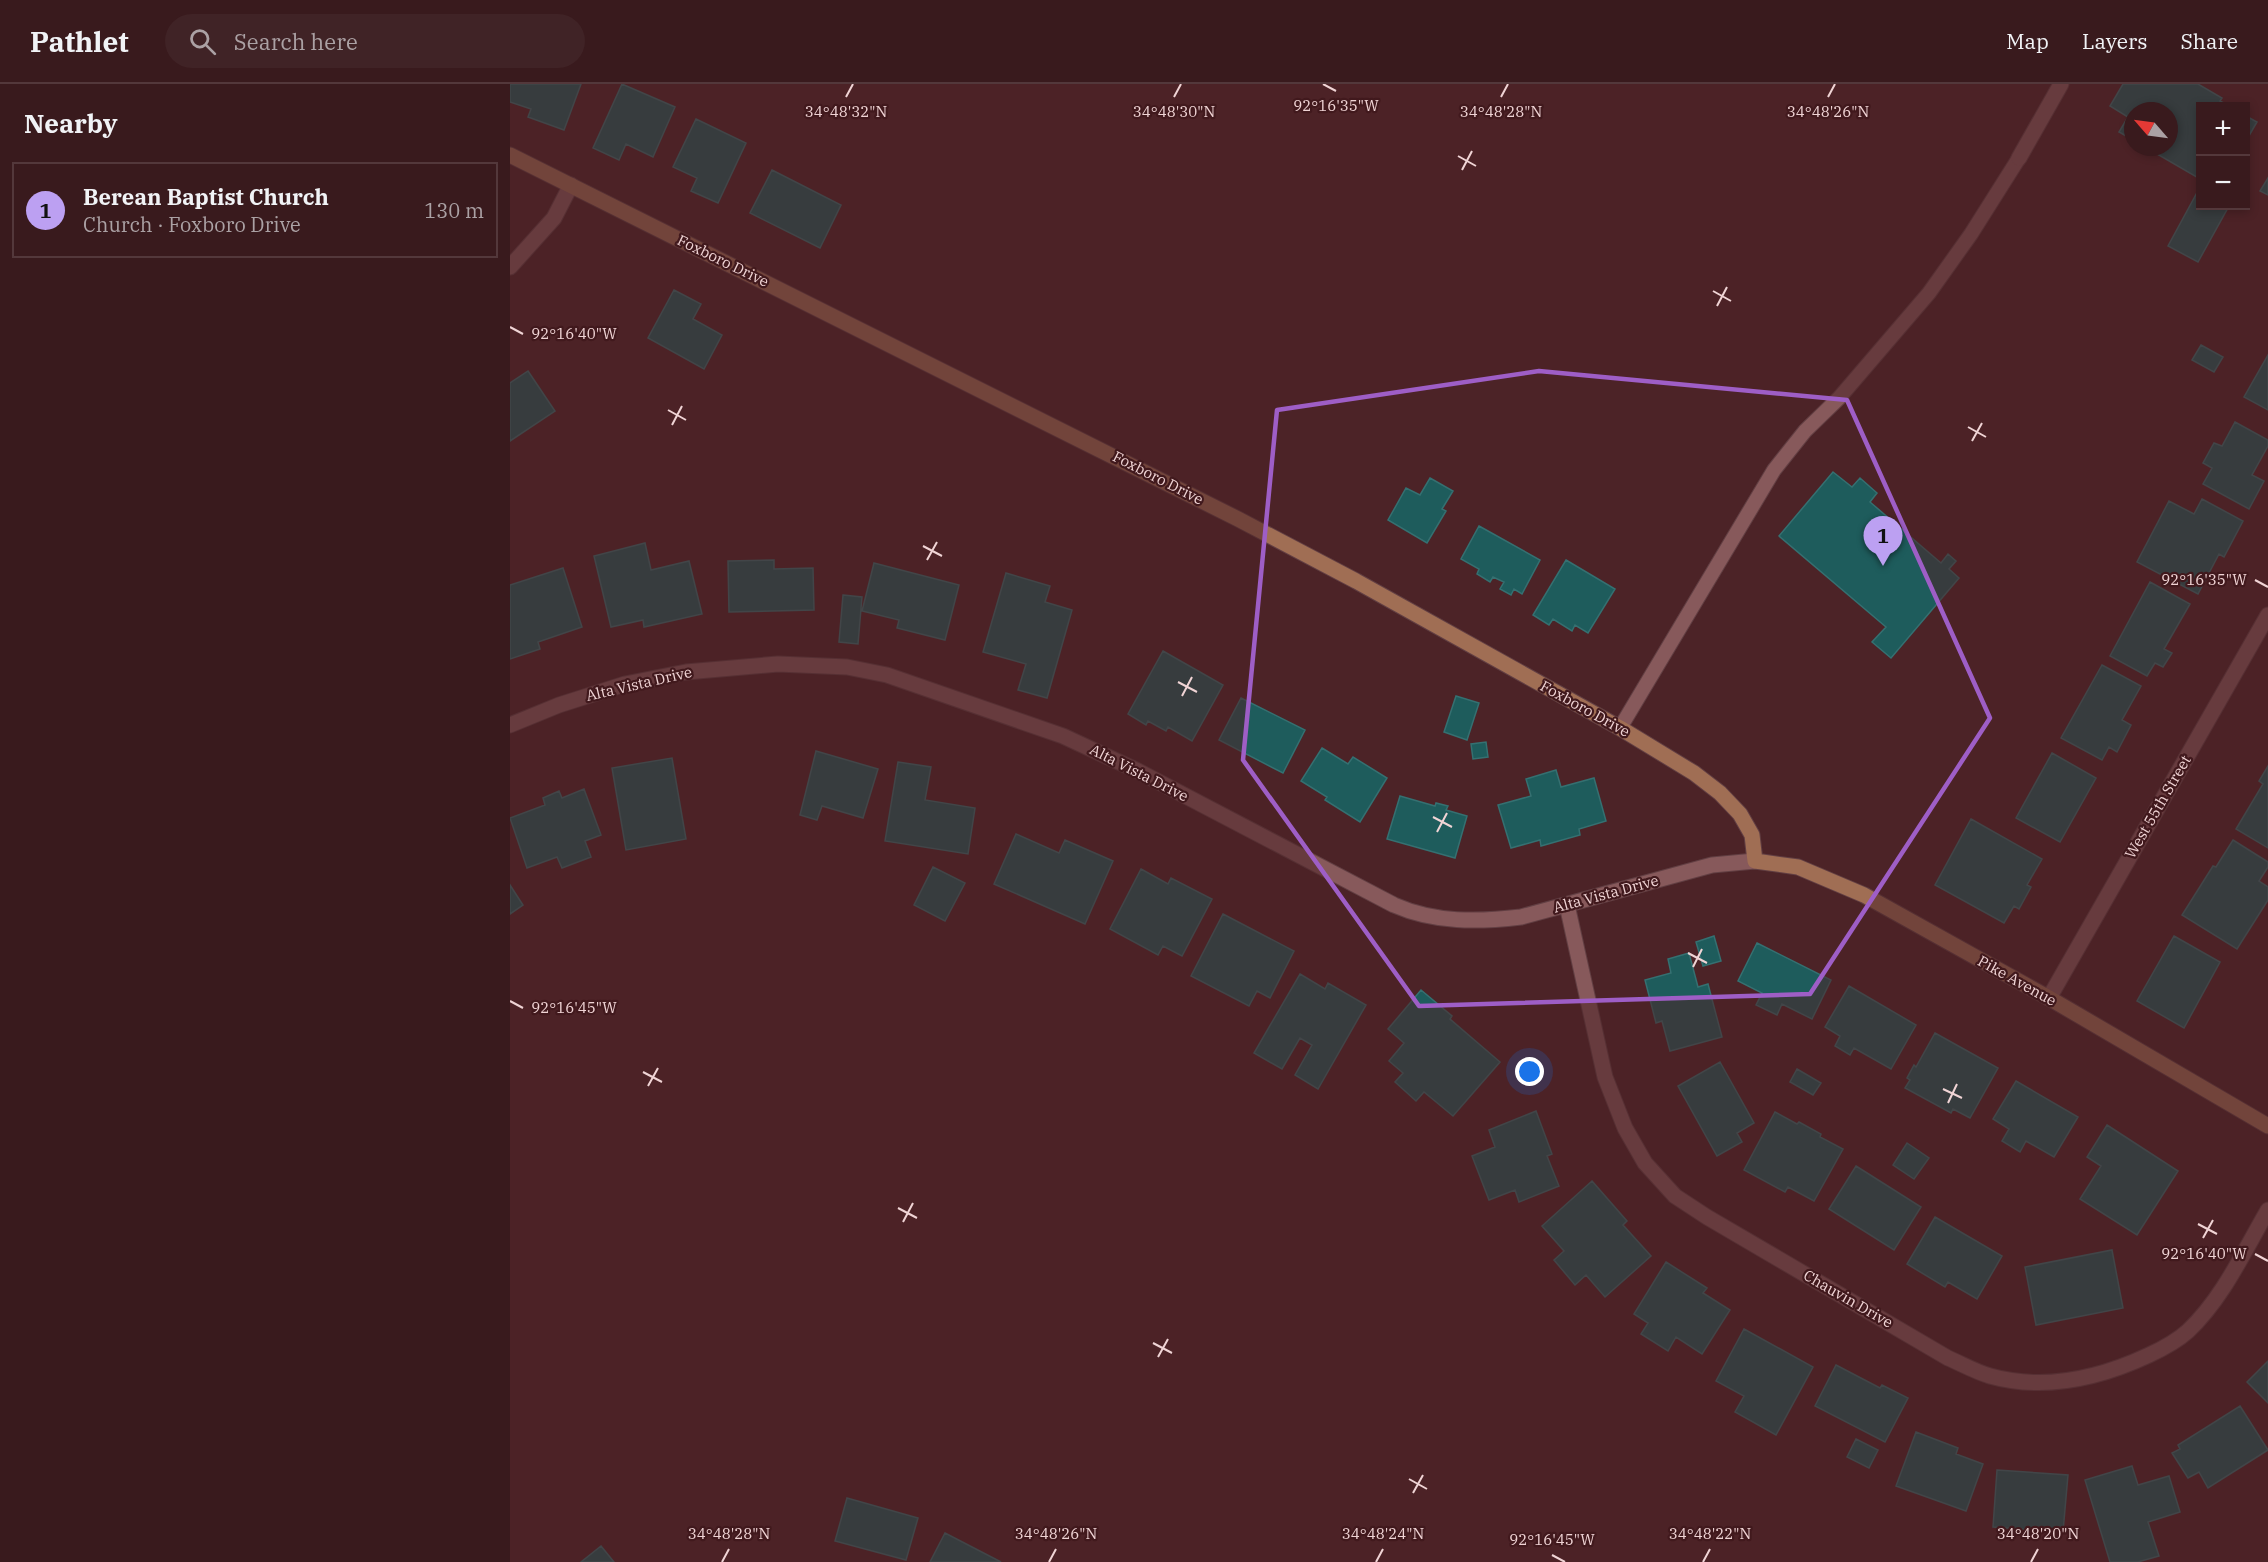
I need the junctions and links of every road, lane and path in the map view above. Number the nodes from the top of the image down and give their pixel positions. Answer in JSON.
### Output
{"nodes":[{"id":1,"x":2061,"y":84,"type":"edge"},
{"id":2,"x":510,"y":155,"type":"edge"},
{"id":3,"x":2019,"y":158,"type":"joint"},
{"id":4,"x":571,"y":185,"type":"junction"},
{"id":5,"x":510,"y":267,"type":"edge"},
{"id":6,"x":2268,"y":615,"type":"edge"},
{"id":7,"x":510,"y":725,"type":"edge"},
{"id":8,"x":1620,"y":728,"type":"junction"},
{"id":9,"x":1755,"y":861,"type":"junction"},
{"id":10,"x":1567,"y":906,"type":"junction"},
{"id":11,"x":2049,"y":998,"type":"junction"},
{"id":12,"x":2268,"y":1126,"type":"edge"},
{"id":13,"x":2268,"y":1210,"type":"edge"}],
"edges":[{"from":1,"to":3,"type":"street"},
{"from":2,"to":4,"type":"street","name":"Foxboro Drive"},
{"from":3,"to":8,"type":"lane"},
{"from":4,"to":5,"type":"street"},
{"from":4,"to":8,"type":"street","name":"Foxboro Drive"},
{"from":6,"to":11,"type":"street","name":"West 55th Street"},
{"from":7,"to":10,"type":"street","name":"Alta Vista Drive"},
{"from":8,"to":9,"type":"street","name":"Foxboro Drive"},
{"from":9,"to":10,"type":"street","name":"Alta Vista Drive"},
{"from":9,"to":11,"type":"street","name":"Pike Avenue"},
{"from":10,"to":13,"type":"street","name":"Chauvin Drive"},
{"from":11,"to":12,"type":"street","name":"Pike Avenue"}]}
